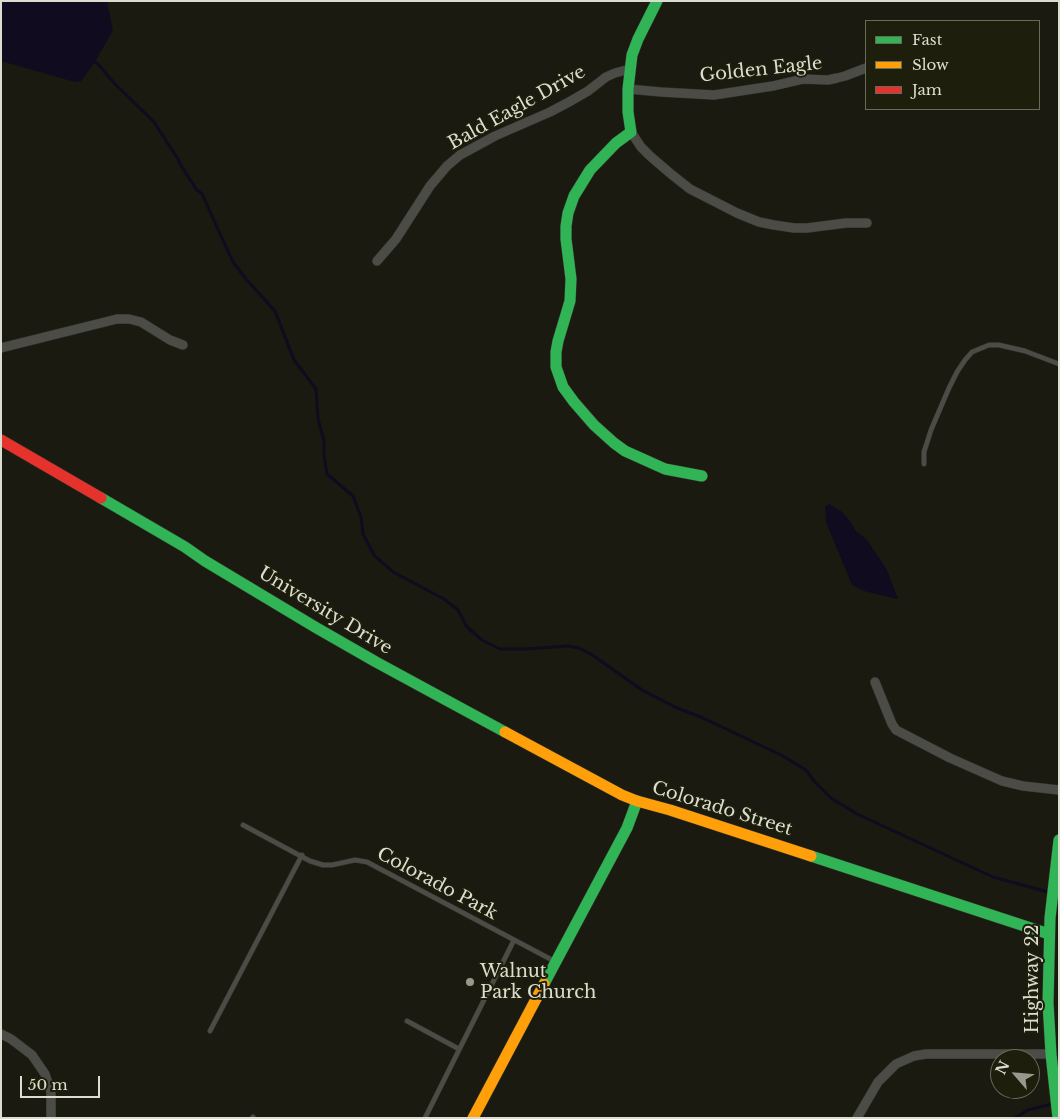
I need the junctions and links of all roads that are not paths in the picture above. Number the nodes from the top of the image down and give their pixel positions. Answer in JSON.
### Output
{"nodes":[{"id":1,"x":657,"y":1,"type":"edge"},
{"id":2,"x":865,"y":68,"type":"edge"},
{"id":3,"x":630,"y":69,"type":"junction"},
{"id":4,"x":628,"y":89,"type":"junction"},
{"id":5,"x":631,"y":132,"type":"junction"},
{"id":6,"x":867,"y":223,"type":"dead end"},
{"id":7,"x":376,"y":262,"type":"dead end"},
{"id":8,"x":183,"y":344,"type":"dead end"},
{"id":9,"x":1,"y":348,"type":"edge"},
{"id":10,"x":1059,"y":364,"type":"edge"},
{"id":11,"x":1,"y":440,"type":"edge"},
{"id":12,"x":924,"y":464,"type":"dead end"},
{"id":13,"x":702,"y":476,"type":"dead end"},
{"id":14,"x":875,"y":682,"type":"dead end"},
{"id":15,"x":1059,"y":790,"type":"edge"},
{"id":16,"x":637,"y":801,"type":"junction"},
{"id":17,"x":243,"y":825,"type":"dead end"},
{"id":18,"x":1059,"y":840,"type":"edge"},
{"id":19,"x":302,"y":856,"type":"junction"},
{"id":20,"x":1055,"y":902,"type":"edge"},
{"id":21,"x":1049,"y":934,"type":"junction"},
{"id":22,"x":514,"y":940,"type":"junction"},
{"id":23,"x":556,"y":962,"type":"junction"},
{"id":24,"x":407,"y":1021,"type":"dead end"},
{"id":25,"x":210,"y":1031,"type":"dead end"},
{"id":26,"x":1,"y":1034,"type":"edge"},
{"id":27,"x":459,"y":1049,"type":"junction"},
{"id":28,"x":1055,"y":1055,"type":"edge"},
{"id":29,"x":50,"y":1118,"type":"edge"},
{"id":30,"x":425,"y":1118,"type":"edge"},
{"id":31,"x":473,"y":1118,"type":"edge"},
{"id":32,"x":857,"y":1118,"type":"edge"},
{"id":33,"x":1058,"y":1118,"type":"edge"}],
"edges":[{"from":1,"to":3,"type":"street"},
{"from":2,"to":4,"type":"street","name":"Golden Eagle"},
{"from":3,"to":4,"type":"street"},
{"from":3,"to":7,"type":"street","name":"Bald Eagle Drive"},
{"from":4,"to":5,"type":"street"},
{"from":5,"to":6,"type":"street"},
{"from":5,"to":13,"type":"street"},
{"from":8,"to":9,"type":"street"},
{"from":10,"to":12,"type":"lane"},
{"from":11,"to":16,"type":"street","name":"University Drive"},
{"from":14,"to":15,"type":"street"},
{"from":16,"to":21,"type":"street","name":"Colorado Street"},
{"from":16,"to":23,"type":"street","name":"Colorado Street"},
{"from":17,"to":19,"type":"lane","name":"Colorado Park"},
{"from":18,"to":20,"type":"street","name":"Highway 22"},
{"from":19,"to":22,"type":"lane","name":"Colorado Park"},
{"from":19,"to":25,"type":"lane"},
{"from":20,"to":21,"type":"street","name":"Highway 22"},
{"from":21,"to":28,"type":"street","name":"Highway 22"},
{"from":22,"to":23,"type":"lane","name":"Colorado Park"},
{"from":22,"to":27,"type":"lane"},
{"from":23,"to":31,"type":"street","name":"Colorado Street"},
{"from":24,"to":27,"type":"lane"},
{"from":26,"to":29,"type":"street"},
{"from":27,"to":30,"type":"lane"},
{"from":28,"to":32,"type":"street"},
{"from":28,"to":33,"type":"street","name":"Highway 22"}]}
